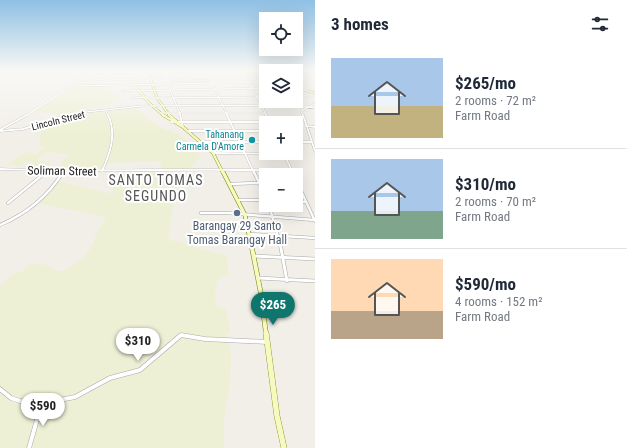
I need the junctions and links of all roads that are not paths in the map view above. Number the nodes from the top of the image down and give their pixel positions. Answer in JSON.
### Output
{"nodes":[{"id":1,"x":63,"y":92,"type":"edge"},
{"id":2,"x":141,"y":92,"type":"edge"},
{"id":3,"x":155,"y":92,"type":"edge"},
{"id":4,"x":170,"y":92,"type":"edge"},
{"id":5,"x":216,"y":92,"type":"edge"},
{"id":6,"x":255,"y":92,"type":"edge"},
{"id":7,"x":219,"y":97,"type":"junction"},
{"id":8,"x":258,"y":97,"type":"joint"},
{"id":9,"x":303,"y":97,"type":"edge"},
{"id":10,"x":315,"y":97,"type":"edge"},
{"id":11,"x":133,"y":98,"type":"dead end"},
{"id":12,"x":146,"y":98,"type":"junction"},
{"id":13,"x":157,"y":98,"type":"junction"},
{"id":14,"x":172,"y":98,"type":"junction"},
{"id":15,"x":315,"y":104,"type":"edge"},
{"id":16,"x":160,"y":105,"type":"junction"},
{"id":17,"x":175,"y":105,"type":"junction"},
{"id":18,"x":223,"y":105,"type":"junction"},
{"id":19,"x":259,"y":105,"type":"edge"},
{"id":20,"x":152,"y":106,"type":"junction"},
{"id":21,"x":303,"y":106,"type":"edge"},
{"id":22,"x":308,"y":107,"type":"junction"},
{"id":23,"x":264,"y":108,"type":"edge"},
{"id":24,"x":315,"y":108,"type":"edge"},
{"id":25,"x":106,"y":111,"type":"junction"},
{"id":26,"x":160,"y":113,"type":"junction"},
{"id":27,"x":166,"y":113,"type":"junction"},
{"id":28,"x":178,"y":113,"type":"junction"},
{"id":29,"x":227,"y":113,"type":"junction"},
{"id":30,"x":266,"y":113,"type":"junction"},
{"id":31,"x":267,"y":116,"type":"edge"},
{"id":32,"x":183,"y":121,"type":"junction"},
{"id":33,"x":171,"y":122,"type":"junction"},
{"id":34,"x":176,"y":122,"type":"junction"},
{"id":35,"x":231,"y":122,"type":"junction"},
{"id":36,"x":259,"y":122,"type":"edge"},
{"id":37,"x":306,"y":126,"type":"junction"},
{"id":38,"x":183,"y":127,"type":"junction"},
{"id":39,"x":315,"y":127,"type":"edge"},
{"id":40,"x":0,"y":130,"type":"edge"},
{"id":41,"x":188,"y":131,"type":"junction"},
{"id":42,"x":235,"y":131,"type":"junction"},
{"id":43,"x":259,"y":131,"type":"edge"},
{"id":44,"x":240,"y":141,"type":"junction"},
{"id":45,"x":201,"y":142,"type":"junction"},
{"id":46,"x":259,"y":142,"type":"edge"},
{"id":47,"x":303,"y":142,"type":"edge"},
{"id":48,"x":312,"y":142,"type":"junction"},
{"id":49,"x":315,"y":151,"type":"edge"},
{"id":50,"x":213,"y":153,"type":"junction"},
{"id":51,"x":245,"y":154,"type":"junction"},
{"id":52,"x":259,"y":154,"type":"edge"},
{"id":53,"x":0,"y":169,"type":"edge"},
{"id":54,"x":222,"y":169,"type":"junction"},
{"id":55,"x":252,"y":169,"type":"junction"},
{"id":56,"x":259,"y":169,"type":"edge"},
{"id":57,"x":47,"y":171,"type":"junction"},
{"id":58,"x":102,"y":171,"type":"junction"},
{"id":59,"x":63,"y":172,"type":"junction"},
{"id":60,"x":259,"y":183,"type":"joint"},
{"id":61,"x":230,"y":184,"type":"junction"},
{"id":62,"x":303,"y":194,"type":"edge"},
{"id":63,"x":259,"y":199,"type":"edge"},
{"id":64,"x":239,"y":200,"type":"junction"},
{"id":65,"x":303,"y":202,"type":"edge"},
{"id":66,"x":307,"y":202,"type":"junction"},
{"id":67,"x":8,"y":203,"type":"dead end"},
{"id":68,"x":272,"y":212,"type":"edge"},
{"id":69,"x":200,"y":213,"type":"dead end"},
{"id":70,"x":246,"y":215,"type":"junction"},
{"id":71,"x":274,"y":217,"type":"junction"},
{"id":72,"x":315,"y":221,"type":"edge"},
{"id":73,"x":0,"y":225,"type":"edge"},
{"id":74,"x":249,"y":234,"type":"junction"},
{"id":75,"x":279,"y":236,"type":"junction"},
{"id":76,"x":315,"y":238,"type":"edge"},
{"id":77,"x":252,"y":256,"type":"junction"},
{"id":78,"x":282,"y":256,"type":"junction"},
{"id":79,"x":315,"y":258,"type":"edge"},
{"id":80,"x":258,"y":278,"type":"junction"},
{"id":81,"x":287,"y":281,"type":"junction"},
{"id":82,"x":315,"y":281,"type":"edge"},
{"id":83,"x":267,"y":342,"type":"junction"},
{"id":84,"x":0,"y":389,"type":"edge"},
{"id":85,"x":42,"y":402,"type":"junction"},
{"id":86,"x":29,"y":448,"type":"edge"},
{"id":87,"x":284,"y":448,"type":"edge"}],
"edges":[{"from":1,"to":40,"type":"street"},
{"from":2,"to":12,"type":"main road"},
{"from":3,"to":13,"type":"main road"},
{"from":4,"to":14,"type":"street"},
{"from":5,"to":7,"type":"street"},
{"from":6,"to":8,"type":"street"},
{"from":7,"to":8,"type":"street"},
{"from":7,"to":14,"type":"street"},
{"from":7,"to":18,"type":"street"},
{"from":9,"to":10,"type":"street"},
{"from":11,"to":12,"type":"street"},
{"from":12,"to":13,"type":"street"},
{"from":12,"to":20,"type":"main road"},
{"from":13,"to":14,"type":"street"},
{"from":13,"to":16,"type":"main road"},
{"from":14,"to":17,"type":"street"},
{"from":15,"to":22,"type":"street"},
{"from":16,"to":17,"type":"street","name":"Lincoln Street"},
{"from":16,"to":20,"type":"street","name":"Lincoln Street"},
{"from":16,"to":27,"type":"main road"},
{"from":17,"to":18,"type":"street","name":"Lincoln Street"},
{"from":17,"to":28,"type":"street"},
{"from":18,"to":19,"type":"street","name":"Lincoln Street"},
{"from":18,"to":29,"type":"street"},
{"from":20,"to":25,"type":"street","name":"Lincoln Street"},
{"from":20,"to":26,"type":"main road"},
{"from":21,"to":22,"type":"street","name":"Lincoln Street"},
{"from":22,"to":24,"type":"street","name":"Lincoln Street"},
{"from":22,"to":37,"type":"street"},
{"from":23,"to":30,"type":"street"},
{"from":25,"to":40,"type":"street","name":"Lincoln Street"},
{"from":25,"to":58,"type":"street"},
{"from":26,"to":27,"type":"street"},
{"from":26,"to":33,"type":"main road"},
{"from":27,"to":28,"type":"street"},
{"from":27,"to":34,"type":"main road"},
{"from":28,"to":29,"type":"street"},
{"from":28,"to":32,"type":"street"},
{"from":29,"to":30,"type":"street"},
{"from":29,"to":35,"type":"street"},
{"from":30,"to":31,"type":"street"},
{"from":32,"to":34,"type":"street"},
{"from":32,"to":35,"type":"street"},
{"from":32,"to":38,"type":"street"},
{"from":33,"to":34,"type":"street"},
{"from":33,"to":38,"type":"main road"},
{"from":34,"to":38,"type":"main road"},
{"from":35,"to":36,"type":"street"},
{"from":35,"to":42,"type":"street"},
{"from":37,"to":39,"type":"street"},
{"from":37,"to":48,"type":"street"},
{"from":38,"to":41,"type":"main road"},
{"from":41,"to":42,"type":"street"},
{"from":41,"to":45,"type":"main road"},
{"from":42,"to":43,"type":"street"},
{"from":42,"to":44,"type":"street"},
{"from":44,"to":45,"type":"street"},
{"from":44,"to":46,"type":"street"},
{"from":44,"to":51,"type":"street"},
{"from":45,"to":50,"type":"main road"},
{"from":47,"to":48,"type":"street"},
{"from":48,"to":49,"type":"street"},
{"from":50,"to":51,"type":"street"},
{"from":50,"to":54,"type":"main road"},
{"from":51,"to":52,"type":"street"},
{"from":51,"to":55,"type":"street"},
{"from":53,"to":57,"type":"street","name":"Soliman Street"},
{"from":54,"to":55,"type":"street","name":"Soliman Street"},
{"from":54,"to":58,"type":"street","name":"Soliman Street"},
{"from":54,"to":61,"type":"main road"},
{"from":55,"to":56,"type":"street","name":"Soliman Street"},
{"from":55,"to":60,"type":"street"},
{"from":57,"to":59,"type":"street","name":"Soliman Street"},
{"from":57,"to":67,"type":"street"},
{"from":58,"to":59,"type":"street","name":"Soliman Street"},
{"from":59,"to":73,"type":"street"},
{"from":60,"to":61,"type":"street"},
{"from":61,"to":64,"type":"main road"},
{"from":62,"to":66,"type":"street"},
{"from":63,"to":64,"type":"street"},
{"from":64,"to":70,"type":"main road"},
{"from":65,"to":66,"type":"street"},
{"from":66,"to":72,"type":"street"},
{"from":68,"to":71,"type":"street"},
{"from":69,"to":70,"type":"street"},
{"from":70,"to":71,"type":"street"},
{"from":70,"to":74,"type":"main road"},
{"from":71,"to":72,"type":"street"},
{"from":71,"to":75,"type":"street"},
{"from":74,"to":75,"type":"street"},
{"from":74,"to":77,"type":"main road"},
{"from":75,"to":76,"type":"street"},
{"from":75,"to":78,"type":"street"},
{"from":77,"to":78,"type":"street"},
{"from":77,"to":80,"type":"main road"},
{"from":78,"to":79,"type":"street"},
{"from":78,"to":81,"type":"street"},
{"from":80,"to":81,"type":"street"},
{"from":80,"to":83,"type":"main road"},
{"from":81,"to":82,"type":"street"},
{"from":83,"to":85,"type":"street"},
{"from":83,"to":87,"type":"main road"},
{"from":84,"to":85,"type":"street"},
{"from":85,"to":86,"type":"street"}]}
